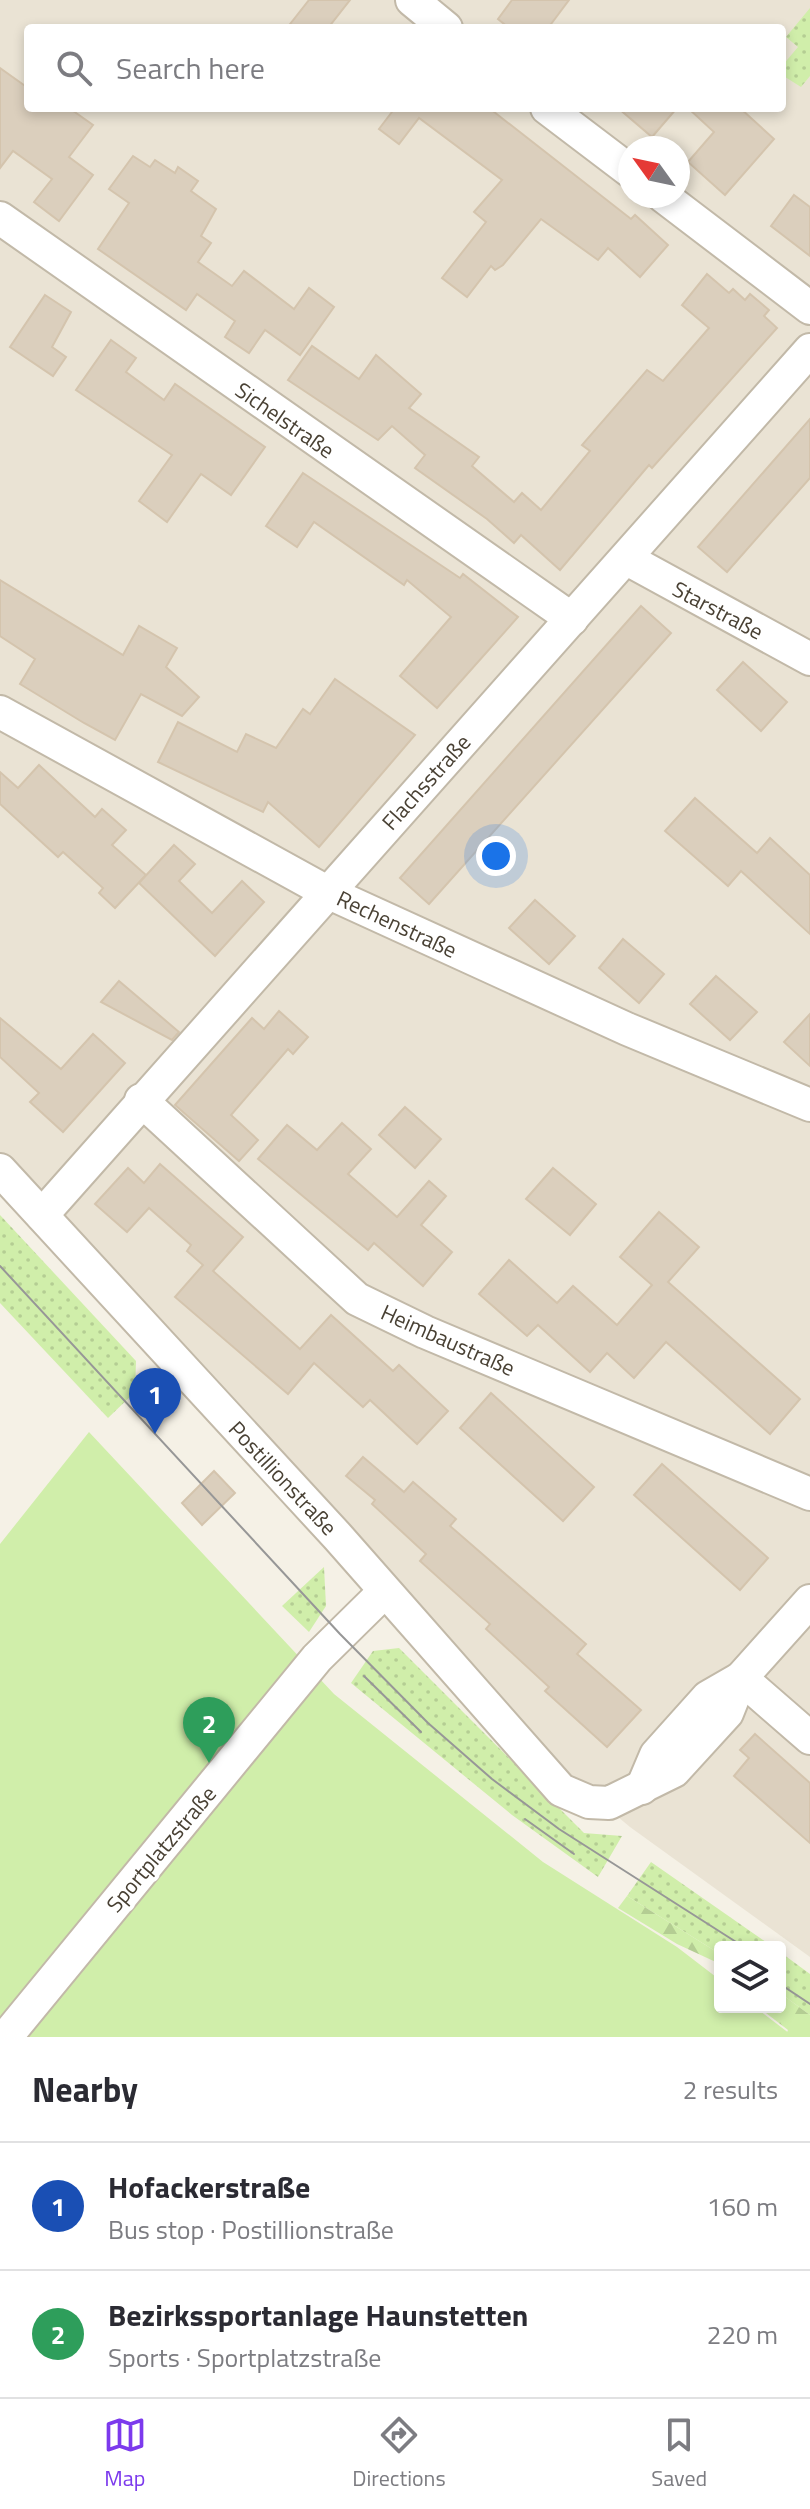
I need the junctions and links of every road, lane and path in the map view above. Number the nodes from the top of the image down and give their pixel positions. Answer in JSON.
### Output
{"nodes":[{"id":1,"x":412,"y":0,"type":"edge"},
{"id":2,"x":441,"y":24,"type":"edge"},
{"id":3,"x":552,"y":112,"type":"edge"},
{"id":4,"x":618,"y":162,"type":"edge"},
{"id":5,"x":679,"y":208,"type":"edge"},
{"id":6,"x":0,"y":218,"type":"edge"},
{"id":7,"x":810,"y":308,"type":"edge"},
{"id":8,"x":810,"y":350,"type":"edge"},
{"id":9,"x":627,"y":559,"type":"junction"},
{"id":10,"x":572,"y":619,"type":"junction"},
{"id":11,"x":810,"y":659,"type":"edge"},
{"id":12,"x":0,"y":712,"type":"edge"},
{"id":13,"x":327,"y":892,"type":"junction"},
{"id":14,"x":141,"y":1100,"type":"junction"},
{"id":15,"x":810,"y":1105,"type":"edge"},
{"id":16,"x":0,"y":1170,"type":"edge"},
{"id":17,"x":42,"y":1215,"type":"junction"},
{"id":18,"x":810,"y":1494,"type":"edge"},
{"id":19,"x":384,"y":1592,"type":"junction"},
{"id":20,"x":810,"y":1601,"type":"edge"},
{"id":21,"x":741,"y":1678,"type":"junction"},
{"id":22,"x":810,"y":1738,"type":"edge"},
{"id":23,"x":6,"y":2037,"type":"edge"}],
"edges":[{"from":1,"to":2,"type":"street"},
{"from":3,"to":4,"type":"street"},
{"from":5,"to":7,"type":"street"},
{"from":6,"to":10,"type":"street","name":"Sichelstraße"},
{"from":8,"to":9,"type":"street","name":"Flachsstraße"},
{"from":9,"to":10,"type":"street","name":"Flachsstraße"},
{"from":9,"to":11,"type":"street","name":"Starstraße"},
{"from":10,"to":13,"type":"street","name":"Flachsstraße"},
{"from":12,"to":13,"type":"street","name":"Rechenstraße"},
{"from":13,"to":14,"type":"street","name":"Flachsstraße"},
{"from":13,"to":15,"type":"street","name":"Rechenstraße"},
{"from":14,"to":17,"type":"street","name":"Flachsstraße"},
{"from":14,"to":18,"type":"street","name":"Heimbaustraße"},
{"from":16,"to":17,"type":"street","name":"Postillionstraße"},
{"from":17,"to":19,"type":"street","name":"Postillionstraße"},
{"from":19,"to":21,"type":"street","name":"Postillionstraße"},
{"from":19,"to":23,"type":"street","name":"Sportplatzstraße"},
{"from":20,"to":21,"type":"street"},
{"from":21,"to":22,"type":"street"}]}
